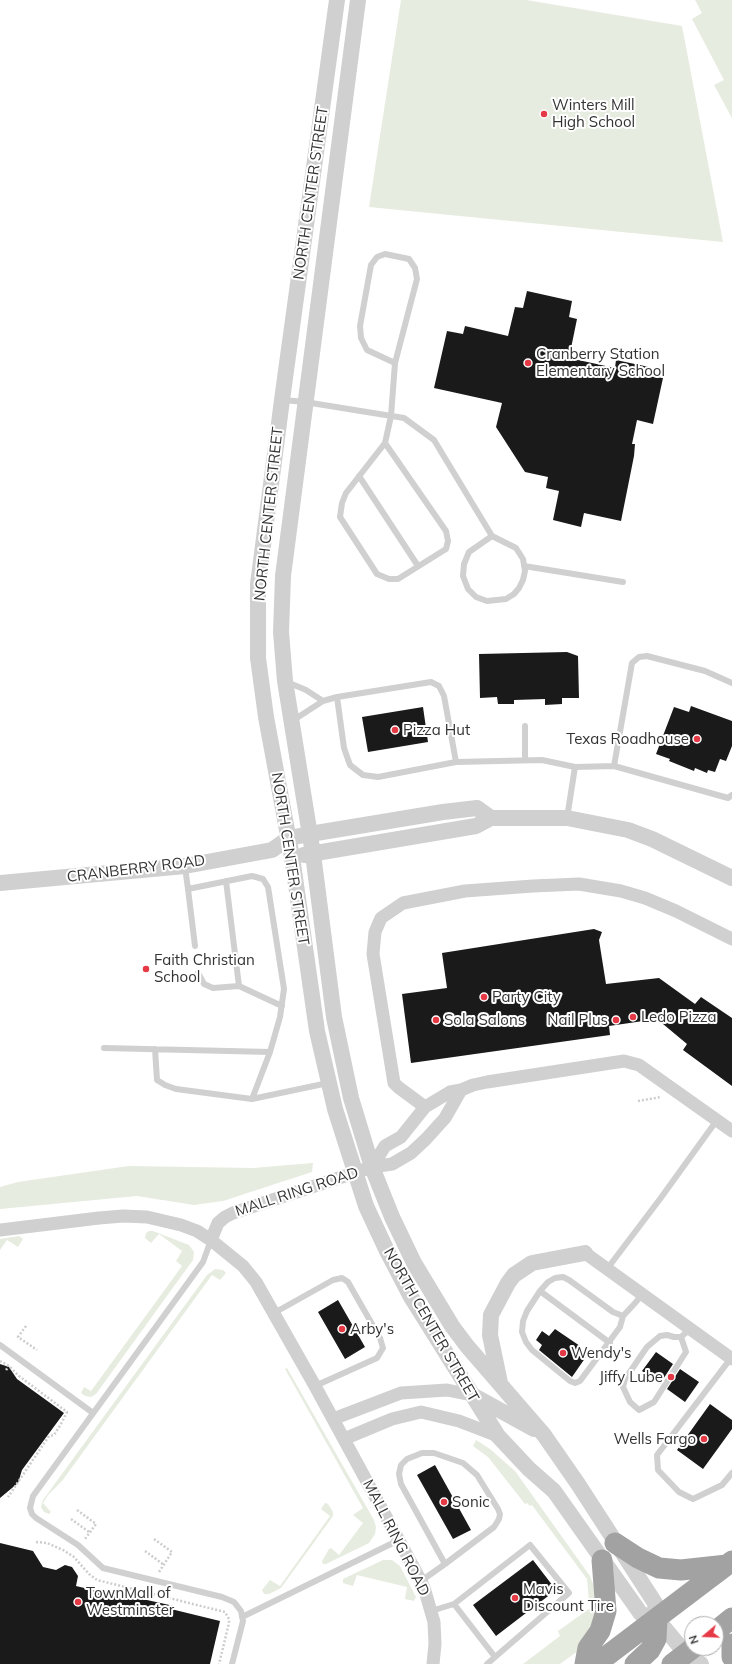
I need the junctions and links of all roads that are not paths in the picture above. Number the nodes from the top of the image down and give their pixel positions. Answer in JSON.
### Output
{"nodes":[{"id":1,"x":337,"y":0,"type":"edge"},
{"id":2,"x":358,"y":0,"type":"edge"},
{"id":3,"x":395,"y":363,"type":"junction"},
{"id":4,"x":282,"y":400,"type":"junction"},
{"id":5,"x":305,"y":402,"type":"junction"},
{"id":6,"x":391,"y":416,"type":"junction"},
{"id":7,"x":385,"y":443,"type":"junction"},
{"id":8,"x":359,"y":476,"type":"junction"},
{"id":9,"x":492,"y":536,"type":"junction"},
{"id":10,"x":418,"y":566,"type":"junction"},
{"id":11,"x":524,"y":566,"type":"junction"},
{"id":12,"x":623,"y":582,"type":"dead end"},
{"id":13,"x":285,"y":681,"type":"junction"},
{"id":14,"x":732,"y":683,"type":"edge"},
{"id":15,"x":337,"y":697,"type":"junction"},
{"id":16,"x":322,"y":701,"type":"junction"},
{"id":17,"x":292,"y":721,"type":"junction"},
{"id":18,"x":525,"y":726,"type":"dead end"},
{"id":19,"x":525,"y":760,"type":"junction"},
{"id":20,"x":456,"y":762,"type":"junction"},
{"id":21,"x":614,"y":766,"type":"junction"},
{"id":22,"x":575,"y":767,"type":"junction"},
{"id":23,"x":732,"y":795,"type":"edge"},
{"id":24,"x":491,"y":818,"type":"junction"},
{"id":25,"x":567,"y":818,"type":"junction"},
{"id":26,"x":310,"y":834,"type":"junction"},
{"id":27,"x":289,"y":838,"type":"junction"},
{"id":28,"x":272,"y":850,"type":"junction"},
{"id":29,"x":313,"y":854,"type":"junction"},
{"id":30,"x":292,"y":857,"type":"junction"},
{"id":31,"x":185,"y":866,"type":"junction"},
{"id":32,"x":732,"y":878,"type":"edge"},
{"id":33,"x":226,"y":881,"type":"junction"},
{"id":34,"x":0,"y":883,"type":"edge"},
{"id":35,"x":188,"y":889,"type":"junction"},
{"id":36,"x":732,"y":939,"type":"edge"},
{"id":37,"x":195,"y":946,"type":"dead end"},
{"id":38,"x":198,"y":973,"type":"dead end"},
{"id":39,"x":240,"y":986,"type":"junction"},
{"id":40,"x":282,"y":1006,"type":"junction"},
{"id":41,"x":104,"y":1048,"type":"dead end"},
{"id":42,"x":155,"y":1049,"type":"junction"},
{"id":43,"x":270,"y":1052,"type":"junction"},
{"id":44,"x":328,"y":1082,"type":"junction"},
{"id":45,"x":461,"y":1090,"type":"junction"},
{"id":46,"x":252,"y":1099,"type":"junction"},
{"id":47,"x":425,"y":1106,"type":"junction"},
{"id":48,"x":717,"y":1120,"type":"junction"},
{"id":49,"x":732,"y":1131,"type":"edge"},
{"id":50,"x":372,"y":1167,"type":"junction"},
{"id":51,"x":355,"y":1173,"type":"junction"},
{"id":52,"x":0,"y":1230,"type":"edge"},
{"id":53,"x":211,"y":1240,"type":"junction"},
{"id":54,"x":585,"y":1253,"type":"joint"},
{"id":55,"x":607,"y":1269,"type":"junction"},
{"id":56,"x":540,"y":1291,"type":"junction"},
{"id":57,"x":642,"y":1293,"type":"junction"},
{"id":58,"x":274,"y":1313,"type":"junction"},
{"id":59,"x":623,"y":1316,"type":"junction"},
{"id":60,"x":686,"y":1333,"type":"junction"},
{"id":61,"x":610,"y":1343,"type":"junction"},
{"id":62,"x":0,"y":1345,"type":"edge"},
{"id":63,"x":732,"y":1358,"type":"edge"},
{"id":64,"x":316,"y":1386,"type":"junction"},
{"id":65,"x":501,"y":1386,"type":"junction"},
{"id":66,"x":472,"y":1395,"type":"junction"},
{"id":67,"x":93,"y":1413,"type":"junction"},
{"id":68,"x":333,"y":1419,"type":"junction"},
{"id":69,"x":544,"y":1435,"type":"junction"},
{"id":70,"x":498,"y":1436,"type":"junction"},
{"id":71,"x":344,"y":1440,"type":"junction"},
{"id":72,"x":732,"y":1473,"type":"edge"},
{"id":73,"x":399,"y":1540,"type":"junction"},
{"id":74,"x":615,"y":1543,"type":"junction"},
{"id":75,"x":602,"y":1560,"type":"junction"},
{"id":76,"x":729,"y":1563,"type":"edge"},
{"id":77,"x":445,"y":1564,"type":"junction"},
{"id":78,"x":421,"y":1581,"type":"junction"},
{"id":79,"x":454,"y":1604,"type":"junction"},
{"id":80,"x":432,"y":1611,"type":"junction"},
{"id":81,"x":242,"y":1617,"type":"junction"},
{"id":82,"x":732,"y":1618,"type":"edge"},
{"id":83,"x":657,"y":1619,"type":"junction"},
{"id":84,"x":724,"y":1624,"type":"edge"},
{"id":85,"x":732,"y":1644,"type":"edge"},
{"id":86,"x":495,"y":1657,"type":"junction"},
{"id":87,"x":688,"y":1657,"type":"edge"},
{"id":88,"x":732,"y":1658,"type":"edge"},
{"id":89,"x":232,"y":1664,"type":"edge"},
{"id":90,"x":433,"y":1664,"type":"edge"},
{"id":91,"x":487,"y":1664,"type":"edge"},
{"id":92,"x":585,"y":1664,"type":"edge"},
{"id":93,"x":596,"y":1664,"type":"edge"},
{"id":94,"x":635,"y":1664,"type":"edge"}],
"edges":[{"from":1,"to":4,"type":"street","name":"NORTH CENTER STREET"},
{"from":2,"to":5,"type":"street","name":"NORTH CENTER STREET"},
{"from":3,"to":3,"type":"lane"},
{"from":3,"to":6,"type":"lane"},
{"from":4,"to":5,"type":"lane"},
{"from":4,"to":27,"type":"street","name":"NORTH CENTER STREET"},
{"from":5,"to":6,"type":"lane"},
{"from":5,"to":13,"type":"street","name":"NORTH CENTER STREET"},
{"from":6,"to":7,"type":"lane"},
{"from":6,"to":9,"type":"lane"},
{"from":7,"to":8,"type":"lane"},
{"from":7,"to":10,"type":"lane"},
{"from":8,"to":10,"type":"lane"},
{"from":8,"to":10,"type":"lane"},
{"from":9,"to":11,"type":"lane"},
{"from":9,"to":11,"type":"lane"},
{"from":11,"to":12,"type":"lane"},
{"from":13,"to":16,"type":"lane"},
{"from":13,"to":17,"type":"street","name":"NORTH CENTER STREET"},
{"from":14,"to":21,"type":"lane"},
{"from":15,"to":16,"type":"lane"},
{"from":15,"to":20,"type":"lane"},
{"from":15,"to":20,"type":"lane"},
{"from":16,"to":17,"type":"lane"},
{"from":17,"to":26,"type":"street","name":"NORTH CENTER STREET"},
{"from":18,"to":19,"type":"lane"},
{"from":19,"to":20,"type":"lane"},
{"from":19,"to":22,"type":"lane"},
{"from":21,"to":22,"type":"lane"},
{"from":21,"to":23,"type":"lane"},
{"from":22,"to":25,"type":"lane"},
{"from":24,"to":25,"type":"street","name":"CRANBERRY ROAD"},
{"from":24,"to":26,"type":"street","name":"CRANBERRY ROAD"},
{"from":24,"to":29,"type":"street","name":"CRANBERRY ROAD"},
{"from":25,"to":32,"type":"street","name":"CRANBERRY ROAD"},
{"from":26,"to":27,"type":"street","name":"CRANBERRY ROAD"},
{"from":26,"to":29,"type":"street","name":"NORTH CENTER STREET"},
{"from":27,"to":28,"type":"street","name":"CRANBERRY ROAD"},
{"from":27,"to":30,"type":"street","name":"NORTH CENTER STREET"},
{"from":28,"to":30,"type":"street","name":"CRANBERRY ROAD"},
{"from":28,"to":31,"type":"street","name":"CRANBERRY ROAD"},
{"from":29,"to":30,"type":"street","name":"CRANBERRY ROAD"},
{"from":29,"to":50,"type":"street","name":"NORTH CENTER STREET"},
{"from":30,"to":44,"type":"street","name":"NORTH CENTER STREET"},
{"from":31,"to":34,"type":"street","name":"CRANBERRY ROAD"},
{"from":31,"to":35,"type":"lane"},
{"from":33,"to":35,"type":"lane"},
{"from":33,"to":39,"type":"lane"},
{"from":33,"to":40,"type":"lane"},
{"from":35,"to":37,"type":"lane"},
{"from":36,"to":47,"type":"street"},
{"from":38,"to":39,"type":"lane"},
{"from":39,"to":40,"type":"lane"},
{"from":40,"to":43,"type":"lane"},
{"from":41,"to":42,"type":"lane"},
{"from":42,"to":43,"type":"lane"},
{"from":42,"to":46,"type":"lane"},
{"from":43,"to":46,"type":"lane"},
{"from":44,"to":46,"type":"lane"},
{"from":44,"to":51,"type":"street","name":"NORTH CENTER STREET"},
{"from":45,"to":47,"type":"street"},
{"from":45,"to":48,"type":"street"},
{"from":45,"to":50,"type":"street","name":"MALL RING ROAD"},
{"from":47,"to":50,"type":"street"},
{"from":48,"to":49,"type":"street"},
{"from":48,"to":55,"type":"lane"},
{"from":50,"to":51,"type":"street","name":"MALL RING ROAD"},
{"from":50,"to":65,"type":"street","name":"NORTH CENTER STREET"},
{"from":51,"to":53,"type":"street","name":"MALL RING ROAD"},
{"from":51,"to":66,"type":"street","name":"NORTH CENTER STREET"},
{"from":52,"to":53,"type":"street","name":"MALL RING ROAD"},
{"from":53,"to":58,"type":"street","name":"MALL RING ROAD"},
{"from":53,"to":67,"type":"lane"},
{"from":54,"to":55,"type":"street"},
{"from":54,"to":65,"type":"street"},
{"from":55,"to":57,"type":"street"},
{"from":56,"to":59,"type":"lane"},
{"from":56,"to":61,"type":"lane"},
{"from":56,"to":61,"type":"lane"},
{"from":57,"to":59,"type":"lane"},
{"from":57,"to":60,"type":"street"},
{"from":58,"to":64,"type":"street","name":"MALL RING ROAD"},
{"from":58,"to":64,"type":"lane"},
{"from":59,"to":61,"type":"lane"},
{"from":60,"to":60,"type":"lane"},
{"from":60,"to":63,"type":"street"},
{"from":62,"to":67,"type":"lane"},
{"from":63,"to":72,"type":"lane"},
{"from":64,"to":68,"type":"street","name":"MALL RING ROAD"},
{"from":65,"to":69,"type":"street","name":"NORTH CENTER STREET"},
{"from":66,"to":68,"type":"street"},
{"from":66,"to":69,"type":"street"},
{"from":66,"to":70,"type":"street","name":"NORTH CENTER STREET"},
{"from":67,"to":81,"type":"lane"},
{"from":68,"to":71,"type":"street","name":"MALL RING ROAD"},
{"from":69,"to":74,"type":"street","name":"NORTH CENTER STREET"},
{"from":70,"to":71,"type":"street"},
{"from":70,"to":75,"type":"street","name":"NORTH CENTER STREET"},
{"from":71,"to":73,"type":"street","name":"MALL RING ROAD"},
{"from":73,"to":78,"type":"street","name":"MALL RING ROAD"},
{"from":73,"to":81,"type":"lane"},
{"from":74,"to":76,"type":"highway"},
{"from":74,"to":83,"type":"street","name":"NORTH CENTER STREET"},
{"from":75,"to":83,"type":"street","name":"NORTH CENTER STREET"},
{"from":75,"to":92,"type":"highway"},
{"from":76,"to":83,"type":"highway"},
{"from":77,"to":77,"type":"lane"},
{"from":77,"to":78,"type":"lane"},
{"from":78,"to":80,"type":"street","name":"MALL RING ROAD"},
{"from":79,"to":80,"type":"lane"},
{"from":79,"to":86,"type":"lane"},
{"from":79,"to":86,"type":"lane"},
{"from":80,"to":90,"type":"street","name":"MALL RING ROAD"},
{"from":81,"to":89,"type":"lane"},
{"from":82,"to":84,"type":"highway"},
{"from":83,"to":87,"type":"street","name":"NORTH CENTER STREET"},
{"from":83,"to":93,"type":"highway"},
{"from":83,"to":94,"type":"highway"},
{"from":85,"to":88,"type":"highway"},
{"from":86,"to":91,"type":"lane"}]}
